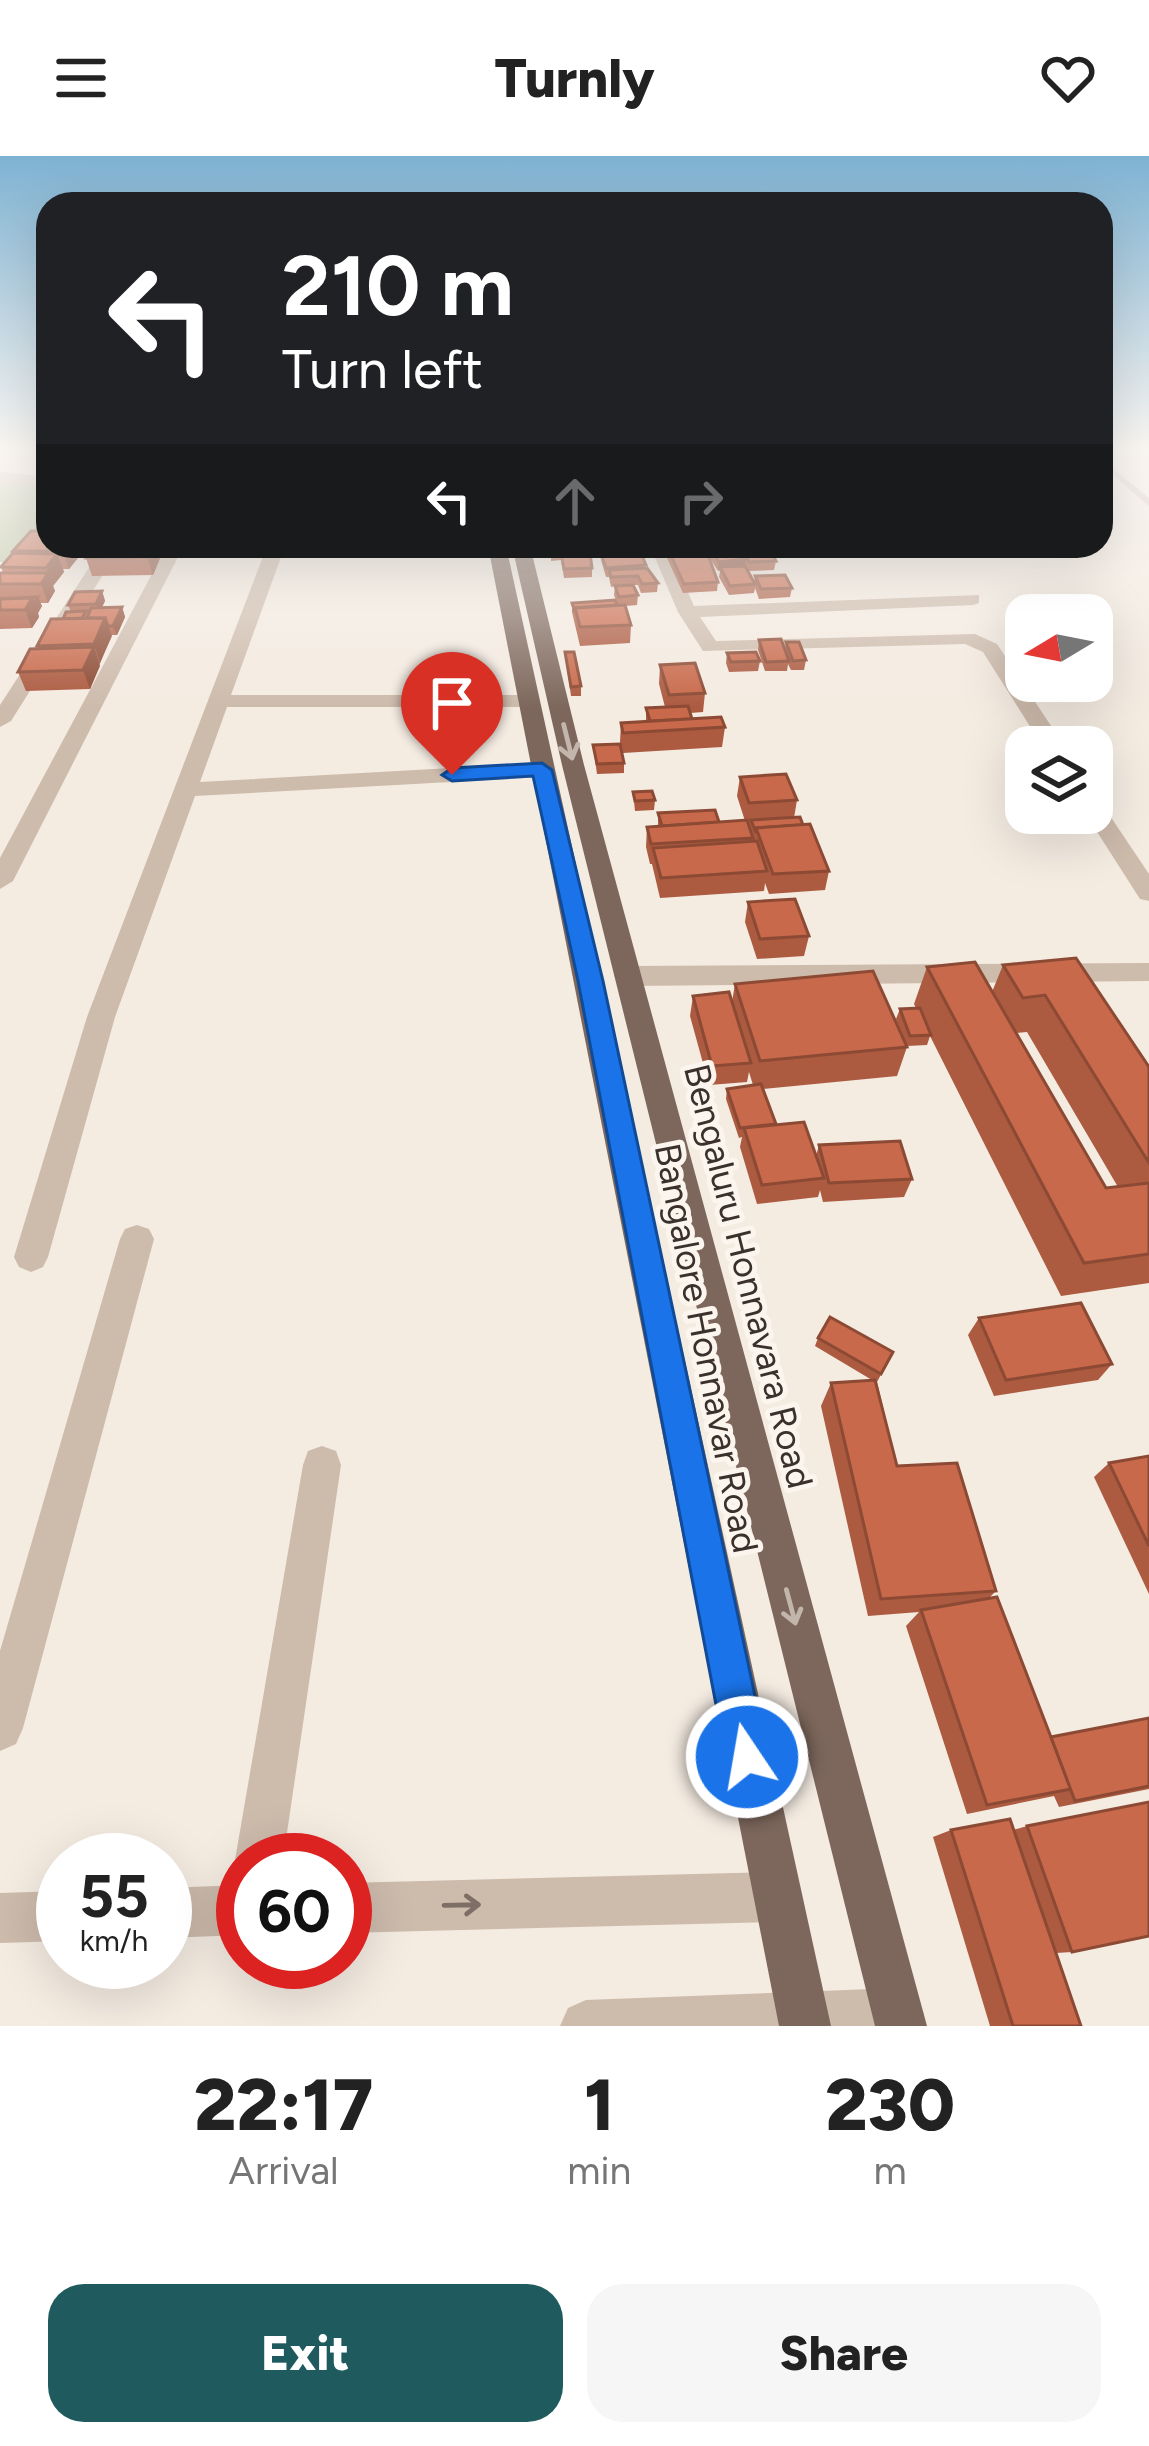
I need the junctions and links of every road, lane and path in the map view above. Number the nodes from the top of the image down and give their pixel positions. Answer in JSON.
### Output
{"nodes":[{"id":1,"x":104,"y":558,"type":"edge"},
{"id":2,"x":158,"y":558,"type":"edge"},
{"id":3,"x":271,"y":558,"type":"edge"},
{"id":4,"x":500,"y":558,"type":"edge"},
{"id":5,"x":524,"y":558,"type":"edge"},
{"id":6,"x":664,"y":558,"type":"edge"},
{"id":7,"x":974,"y":599,"type":"dead end"},
{"id":8,"x":687,"y":612,"type":"junction"},
{"id":9,"x":218,"y":701,"type":"junction"},
{"id":10,"x":530,"y":701,"type":"junction"},
{"id":11,"x":0,"y":721,"type":"edge"},
{"id":12,"x":1040,"y":726,"type":"edge"},
{"id":13,"x":542,"y":770,"type":"junction"},
{"id":14,"x":185,"y":790,"type":"junction"},
{"id":15,"x":1110,"y":834,"type":"edge"},
{"id":16,"x":0,"y":881,"type":"edge"},
{"id":17,"x":1149,"y":893,"type":"edge"},
{"id":18,"x":1149,"y":972,"type":"edge"},
{"id":19,"x":628,"y":976,"type":"junction"},
{"id":20,"x":137,"y":1239,"type":"dead end"},
{"id":21,"x":32,"y":1257,"type":"dead end"},
{"id":22,"x":322,"y":1466,"type":"dead end"},
{"id":23,"x":0,"y":1728,"type":"edge"},
{"id":24,"x":263,"y":1833,"type":"edge"},
{"id":25,"x":775,"y":1898,"type":"junction"},
{"id":26,"x":372,"y":1907,"type":"edge"},
{"id":27,"x":36,"y":1917,"type":"edge"},
{"id":28,"x":0,"y":1918,"type":"edge"},
{"id":29,"x":900,"y":2020,"type":"edge"},
{"id":30,"x":804,"y":2022,"type":"edge"},
{"id":31,"x":586,"y":2026,"type":"edge"}],
"edges":[{"from":1,"to":11,"type":"street"},
{"from":2,"to":16,"type":"street"},
{"from":3,"to":9,"type":"street"},
{"from":4,"to":10,"type":"main road","name":"Bangalore Honnavar Road"},
{"from":5,"to":19,"type":"main road","name":"Bengaluru Honnavara Road","one_way":true},
{"from":6,"to":8,"type":"street"},
{"from":7,"to":8,"type":"street"},
{"from":8,"to":12,"type":"street"},
{"from":9,"to":10,"type":"street"},
{"from":9,"to":14,"type":"street"},
{"from":10,"to":13,"type":"main road","name":"Bangalore Honnavar Road"},
{"from":13,"to":14,"type":"street"},
{"from":13,"to":25,"type":"main road","name":"Bangalore Honnavar Road"},
{"from":14,"to":21,"type":"street"},
{"from":15,"to":17,"type":"street"},
{"from":18,"to":19,"type":"street"},
{"from":19,"to":29,"type":"main road","name":"Bengaluru Honnavara Road","one_way":true},
{"from":20,"to":23,"type":"street"},
{"from":22,"to":24,"type":"street"},
{"from":26,"to":25,"type":"street","one_way":true},
{"from":25,"to":30,"type":"main road","name":"Bangalore Honnavar Road"},
{"from":27,"to":28,"type":"street"},
{"from":29,"to":30,"type":"street"},
{"from":30,"to":31,"type":"street"}]}
